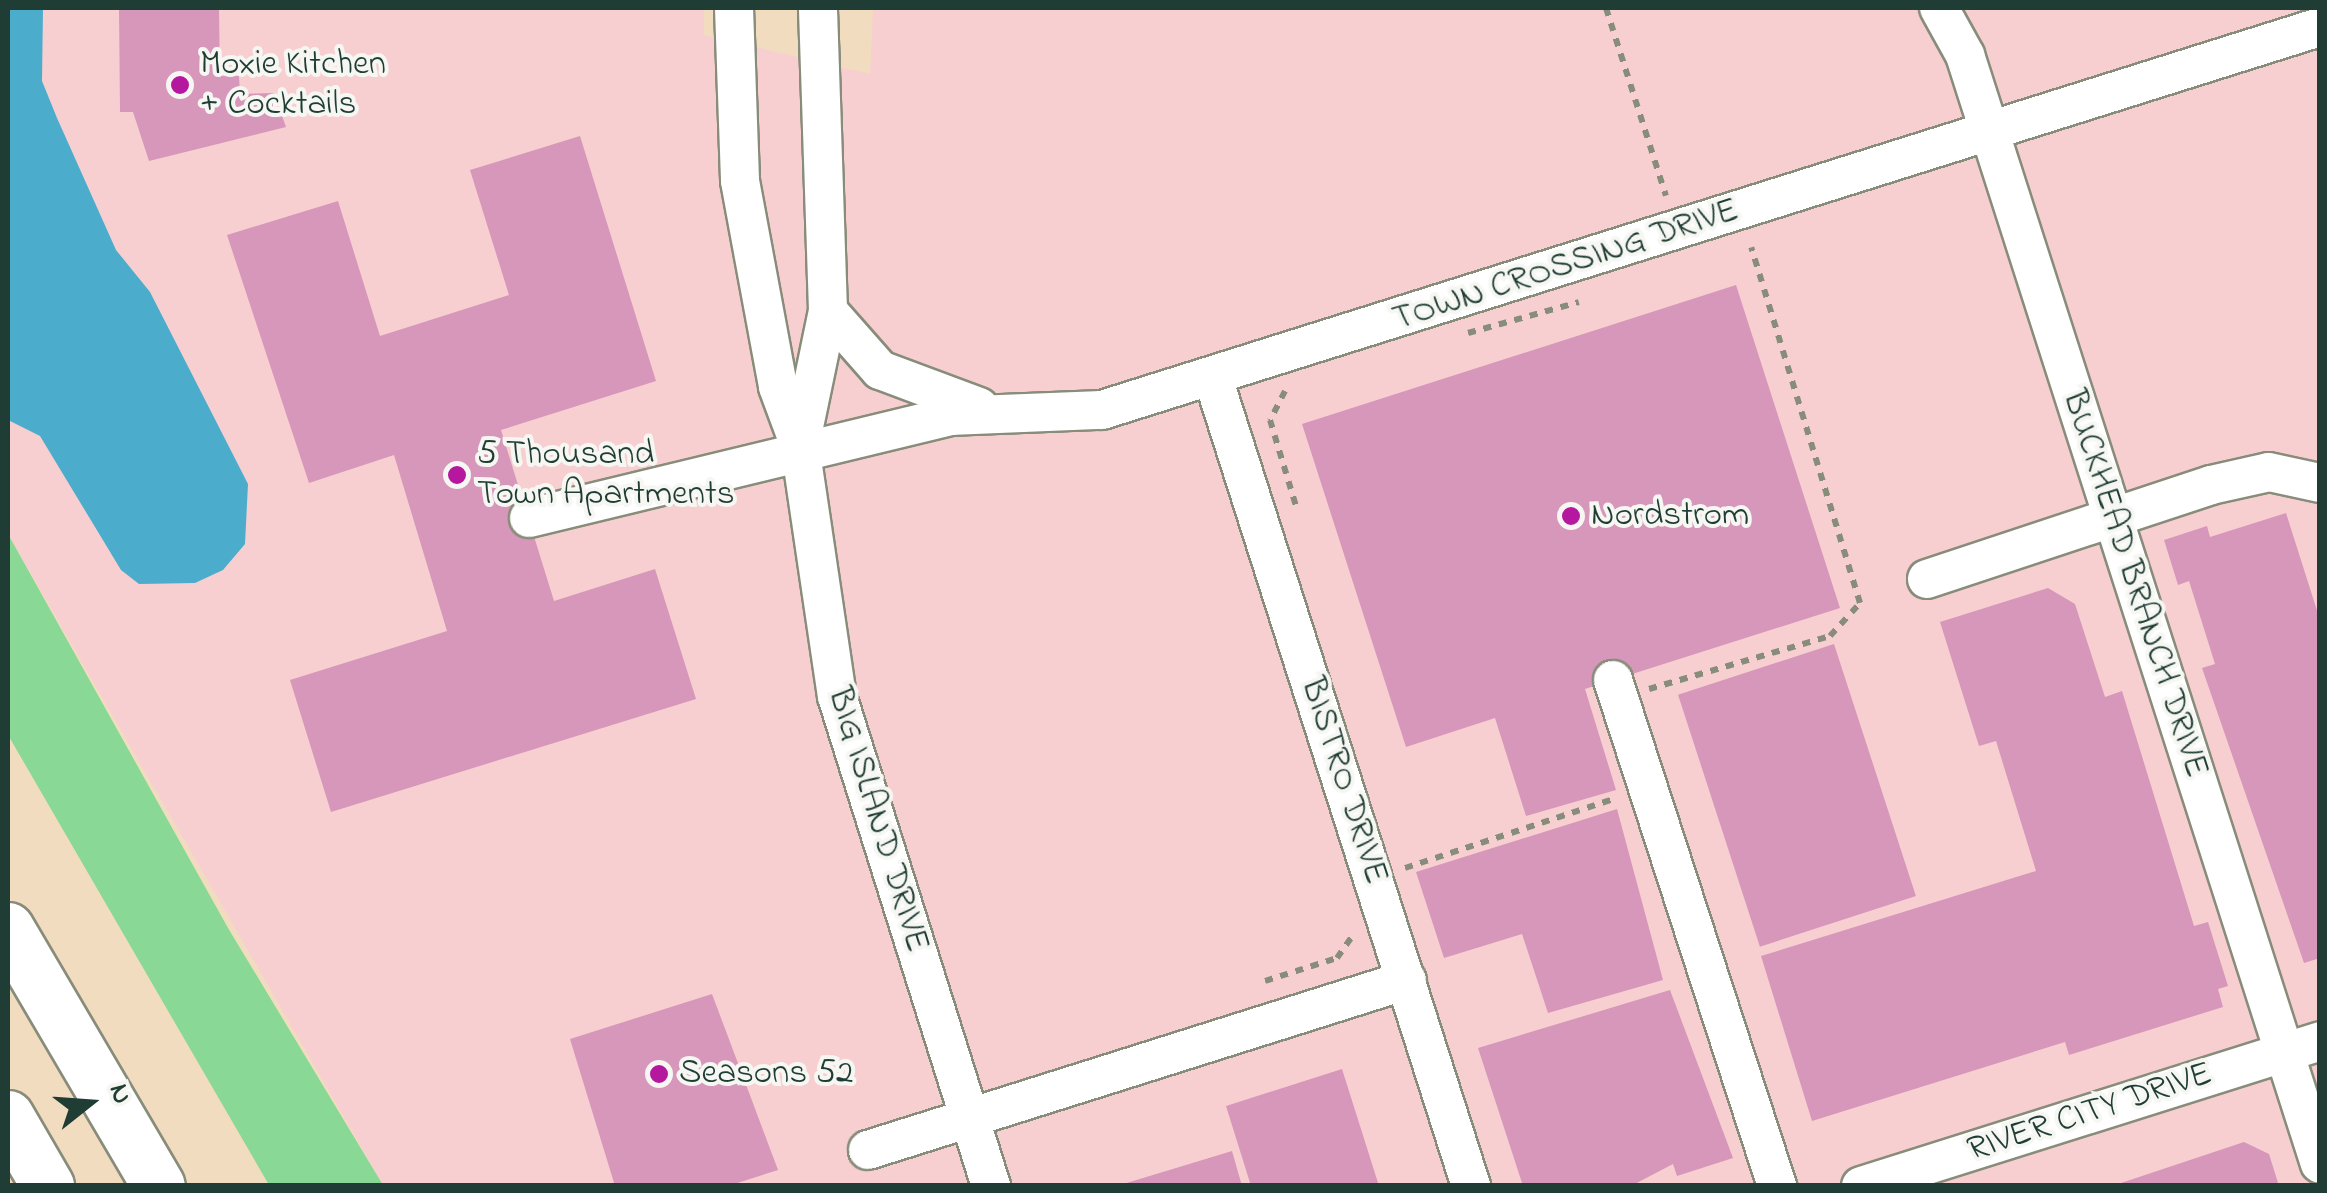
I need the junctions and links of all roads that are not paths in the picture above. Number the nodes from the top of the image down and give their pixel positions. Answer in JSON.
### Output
{"nodes":[{"id":1,"x":734,"y":8,"type":"edge"},
{"id":2,"x":818,"y":8,"type":"edge"},
{"id":3,"x":1939,"y":8,"type":"edge"},
{"id":4,"x":2320,"y":28,"type":"edge"},
{"id":5,"x":1990,"y":133,"type":"junction"},
{"id":6,"x":828,"y":311,"type":"junction"},
{"id":7,"x":1212,"y":378,"type":"junction"},
{"id":8,"x":1006,"y":413,"type":"junction"},
{"id":9,"x":800,"y":446,"type":"junction"},
{"id":10,"x":2320,"y":483,"type":"edge"},
{"id":11,"x":2112,"y":515,"type":"junction"},
{"id":12,"x":528,"y":518,"type":"dead end"},
{"id":13,"x":1926,"y":578,"type":"dead end"},
{"id":14,"x":1616,"y":689,"type":"road end"},
{"id":15,"x":8,"y":929,"type":"edge"},
{"id":16,"x":1406,"y":980,"type":"junction"},
{"id":17,"x":2320,"y":1041,"type":"edge"},
{"id":18,"x":2283,"y":1052,"type":"junction"},
{"id":19,"x":970,"y":1118,"type":"junction"},
{"id":20,"x":12,"y":1127,"type":"edge"},
{"id":21,"x":868,"y":1150,"type":"dead end"},
{"id":22,"x":2320,"y":1164,"type":"edge"},
{"id":23,"x":48,"y":1186,"type":"edge"},
{"id":24,"x":159,"y":1186,"type":"edge"},
{"id":25,"x":991,"y":1186,"type":"edge"},
{"id":26,"x":1471,"y":1186,"type":"edge"},
{"id":27,"x":1777,"y":1186,"type":"edge"},
{"id":28,"x":1861,"y":1186,"type":"edge"}],
"edges":[{"from":1,"to":9,"type":"street","name":"BIG ISLAND DRIVE"},
{"from":2,"to":6,"type":"street","name":"BIG ISLAND DRIVE"},
{"from":3,"to":5,"type":"street","name":"BUCKHEAD BRANCH DRIVE"},
{"from":4,"to":5,"type":"street","name":"TOWN CROSSING DRIVE"},
{"from":5,"to":7,"type":"street","name":"TOWN CROSSING DRIVE"},
{"from":5,"to":11,"type":"street","name":"BUCKHEAD BRANCH DRIVE"},
{"from":6,"to":8,"type":"street"},
{"from":6,"to":9,"type":"street","name":"BIG ISLAND DRIVE"},
{"from":7,"to":8,"type":"street","name":"TOWN CROSSING DRIVE"},
{"from":7,"to":16,"type":"street","name":"BISTRO DRIVE"},
{"from":8,"to":9,"type":"street","name":"TOWN CROSSING DRIVE"},
{"from":9,"to":12,"type":"street","name":"TOWN CROSSING DRIVE"},
{"from":9,"to":19,"type":"street","name":"BIG ISLAND DRIVE"},
{"from":10,"to":11,"type":"street"},
{"from":11,"to":13,"type":"street"},
{"from":11,"to":18,"type":"street","name":"BUCKHEAD BRANCH DRIVE"},
{"from":14,"to":27,"type":"street"},
{"from":15,"to":24,"type":"highway"},
{"from":16,"to":19,"type":"street"},
{"from":16,"to":26,"type":"street","name":"BISTRO DRIVE"},
{"from":17,"to":18,"type":"street","name":"RIVER CITY DRIVE"},
{"from":18,"to":22,"type":"street","name":"BUCKHEAD BRANCH DRIVE"},
{"from":18,"to":28,"type":"street","name":"RIVER CITY DRIVE"},
{"from":19,"to":21,"type":"street"},
{"from":19,"to":25,"type":"street","name":"BIG ISLAND DRIVE"},
{"from":20,"to":23,"type":"highway"}]}
